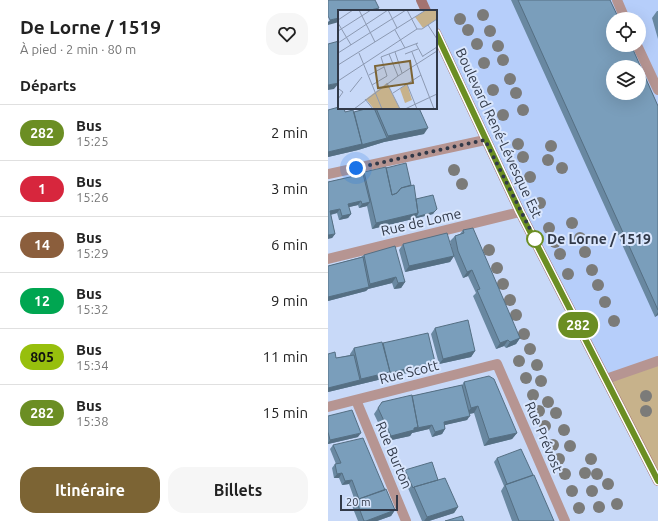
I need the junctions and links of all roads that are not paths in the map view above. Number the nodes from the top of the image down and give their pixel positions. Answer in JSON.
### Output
{"nodes":[{"id":1,"x":421,"y":0,"type":"edge"},
{"id":2,"x":617,"y":0,"type":"edge"},
{"id":3,"x":426,"y":10,"type":"edge"},
{"id":4,"x":622,"y":12,"type":"edge"},
{"id":5,"x":437,"y":35,"type":"edge"},
{"id":6,"x":640,"y":52,"type":"edge"},
{"id":7,"x":658,"y":90,"type":"edge"},
{"id":8,"x":485,"y":140,"type":"junction"},
{"id":9,"x":328,"y":174,"type":"edge"},
{"id":10,"x":520,"y":212,"type":"junction"},
{"id":11,"x":328,"y":259,"type":"edge"},
{"id":12,"x":658,"y":361,"type":"edge"},
{"id":13,"x":497,"y":364,"type":"joint"},
{"id":14,"x":606,"y":379,"type":"junction"},
{"id":15,"x":356,"y":400,"type":"junction"},
{"id":16,"x":328,"y":407,"type":"edge"},
{"id":17,"x":658,"y":481,"type":"edge"},
{"id":18,"x":406,"y":521,"type":"edge"},
{"id":19,"x":565,"y":521,"type":"edge"}],
"edges":[{"from":1,"to":3,"type":"main road"},
{"from":2,"to":4,"type":"street"},
{"from":5,"to":8,"type":"main road","name":"Boulevard René-Lévesque Est"},
{"from":6,"to":7,"type":"street"},
{"from":8,"to":9,"type":"street"},
{"from":8,"to":10,"type":"main road","name":"Boulevard René-Lévesque Est"},
{"from":10,"to":11,"type":"street","name":"Rue de Lome"},
{"from":10,"to":14,"type":"main road","name":"Boulevard René-Lévesque Est"},
{"from":12,"to":14,"type":"street"},
{"from":13,"to":15,"type":"street","name":"Rue Scott"},
{"from":13,"to":19,"type":"street","name":"Rue Prévost"},
{"from":14,"to":17,"type":"main road","name":"Boulevard René-Lévesque Est"},
{"from":15,"to":16,"type":"street","name":"Rue Scott"},
{"from":15,"to":18,"type":"street","name":"Rue Burton"}]}
